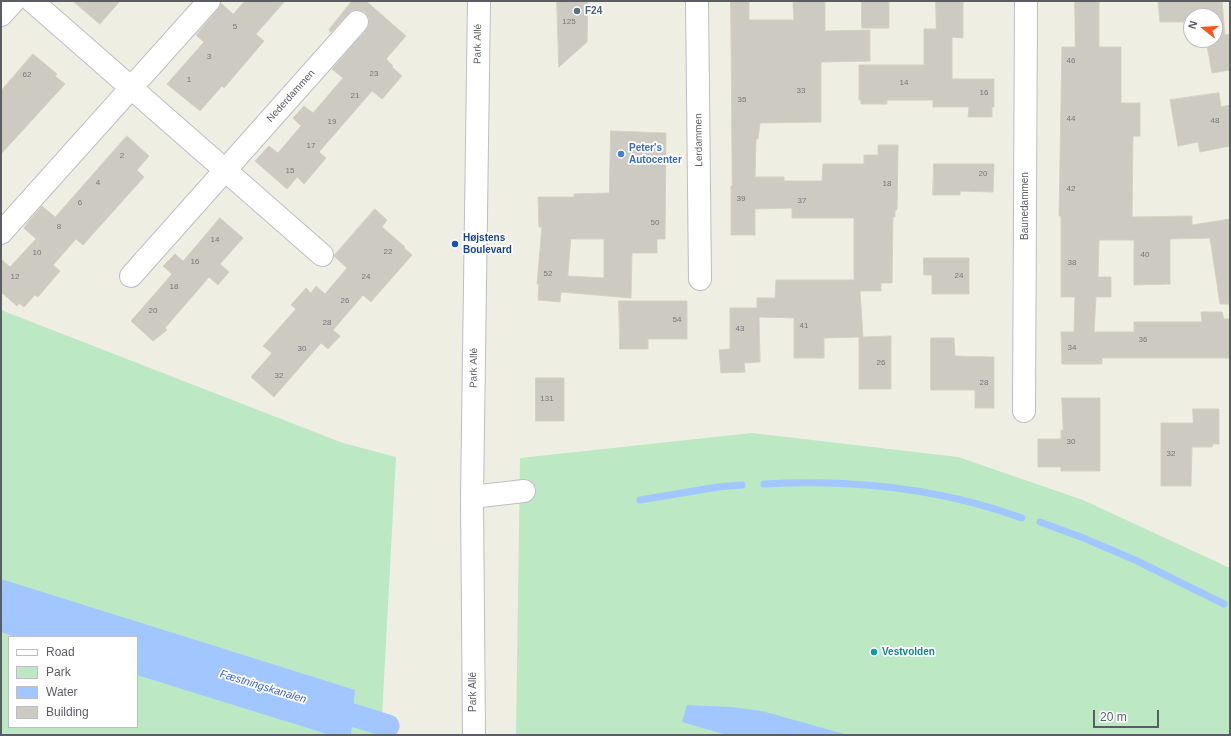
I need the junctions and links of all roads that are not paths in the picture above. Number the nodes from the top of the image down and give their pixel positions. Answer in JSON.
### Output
{"nodes":[{"id":1,"x":14,"y":1,"type":"edge"},
{"id":2,"x":32,"y":1,"type":"edge"},
{"id":3,"x":209,"y":1,"type":"edge"},
{"id":4,"x":479,"y":1,"type":"edge"},
{"id":5,"x":698,"y":1,"type":"edge"},
{"id":6,"x":1026,"y":1,"type":"edge"},
{"id":7,"x":1,"y":16,"type":"edge"},
{"id":8,"x":357,"y":22,"type":"dead end"},
{"id":9,"x":131,"y":89,"type":"junction"},
{"id":10,"x":225,"y":171,"type":"junction"},
{"id":11,"x":1,"y":233,"type":"edge"},
{"id":12,"x":322,"y":255,"type":"dead end"},
{"id":13,"x":132,"y":276,"type":"dead end"},
{"id":14,"x":700,"y":279,"type":"dead end"},
{"id":15,"x":1024,"y":411,"type":"dead end"},
{"id":16,"x":524,"y":491,"type":"dead end"},
{"id":17,"x":472,"y":497,"type":"junction"},
{"id":18,"x":474,"y":735,"type":"edge"}],
"edges":[{"from":1,"to":7,"type":"street"},
{"from":2,"to":9,"type":"street"},
{"from":3,"to":9,"type":"street"},
{"from":4,"to":17,"type":"street","name":"Park Allé"},
{"from":5,"to":14,"type":"street","name":"Lerdammen"},
{"from":6,"to":15,"type":"street","name":"Baunedammen"},
{"from":8,"to":10,"type":"street","name":"Nederdammen"},
{"from":9,"to":10,"type":"street"},
{"from":9,"to":11,"type":"street"},
{"from":10,"to":12,"type":"street"},
{"from":10,"to":13,"type":"street","name":"Nederdammen"},
{"from":16,"to":17,"type":"street"},
{"from":17,"to":18,"type":"street","name":"Park Allé"}]}
